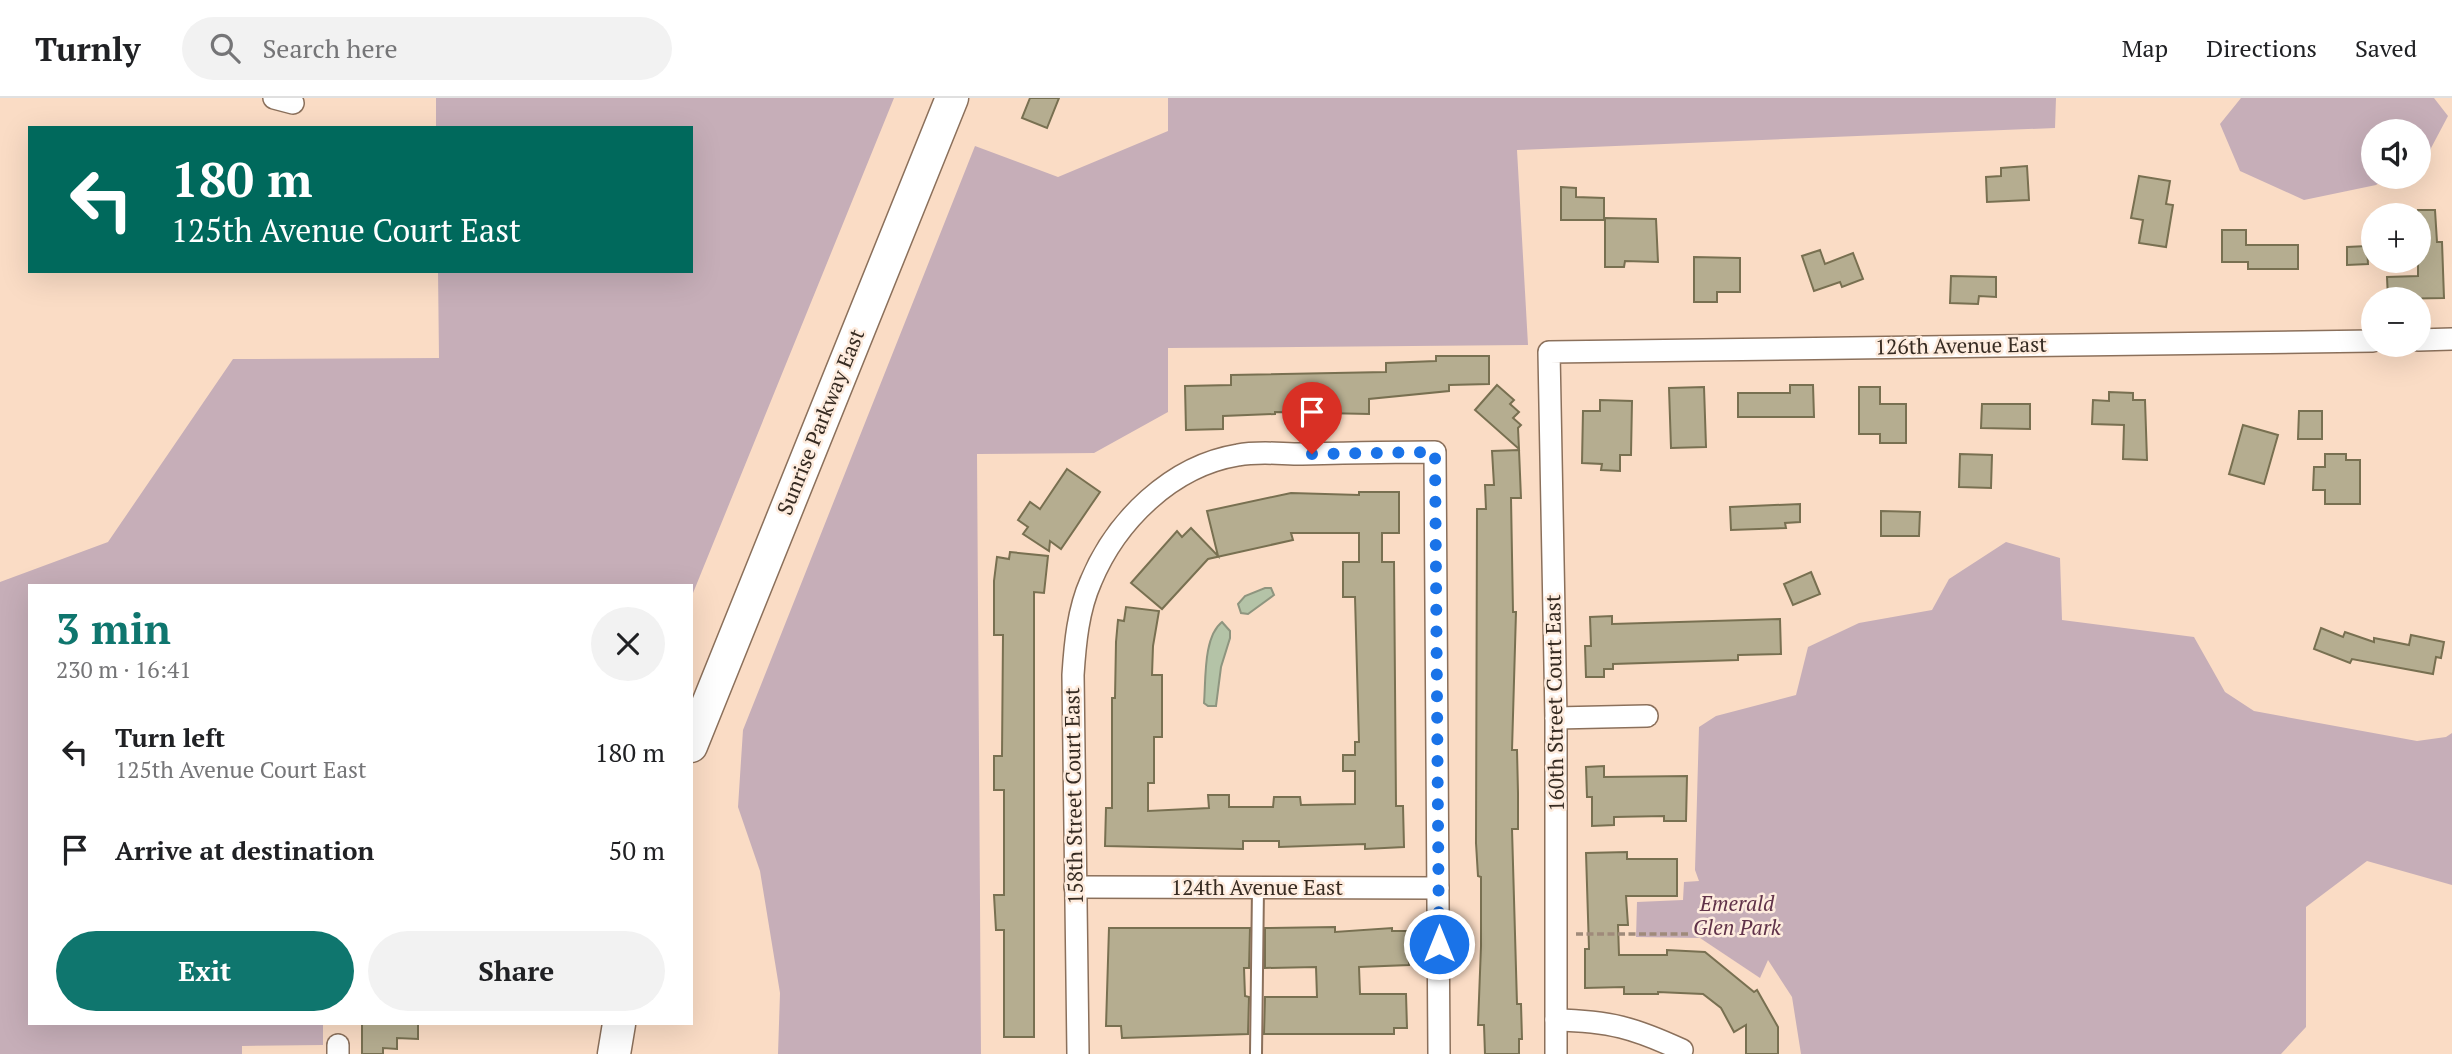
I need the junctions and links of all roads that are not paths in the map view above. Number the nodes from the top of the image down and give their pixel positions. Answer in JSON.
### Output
{"nodes":[{"id":1,"x":952,"y":98,"type":"edge"},
{"id":2,"x":2452,"y":339,"type":"edge"},
{"id":3,"x":2431,"y":340,"type":"edge"},
{"id":4,"x":2361,"y":341,"type":"edge"},
{"id":5,"x":1549,"y":352,"type":"joint"},
{"id":6,"x":1647,"y":716,"type":"dead end"},
{"id":7,"x":1556,"y":718,"type":"junction"},
{"id":8,"x":693,"y":741,"type":"edge"},
{"id":9,"x":1075,"y":887,"type":"junction"},
{"id":10,"x":1258,"y":888,"type":"junction"},
{"id":11,"x":1438,"y":888,"type":"junction"},
{"id":12,"x":1556,"y":1020,"type":"junction"},
{"id":13,"x":619,"y":1025,"type":"edge"},
{"id":14,"x":1682,"y":1051,"type":"dead end"},
{"id":15,"x":614,"y":1054,"type":"edge"},
{"id":16,"x":1078,"y":1054,"type":"edge"},
{"id":17,"x":1256,"y":1054,"type":"edge"},
{"id":18,"x":1439,"y":1054,"type":"edge"},
{"id":19,"x":1556,"y":1054,"type":"edge"}],
"edges":[{"from":1,"to":8,"type":"street","name":"Sunrise Parkway East"},
{"from":2,"to":3,"type":"street"},
{"from":4,"to":5,"type":"street","name":"126th Avenue East"},
{"from":5,"to":7,"type":"street","name":"160th Street Court East"},
{"from":6,"to":7,"type":"street"},
{"from":7,"to":12,"type":"street","name":"160th Street Court East"},
{"from":9,"to":10,"type":"street","name":"124th Avenue East"},
{"from":9,"to":11,"type":"street","name":"158th Street Court East"},
{"from":9,"to":16,"type":"street","name":"158th Street Court East"},
{"from":10,"to":11,"type":"street","name":"124th Avenue East"},
{"from":10,"to":17,"type":"lane"},
{"from":11,"to":18,"type":"street"},
{"from":12,"to":14,"type":"street"},
{"from":12,"to":19,"type":"street","name":"160th Street Court East"},
{"from":13,"to":15,"type":"street"}]}
